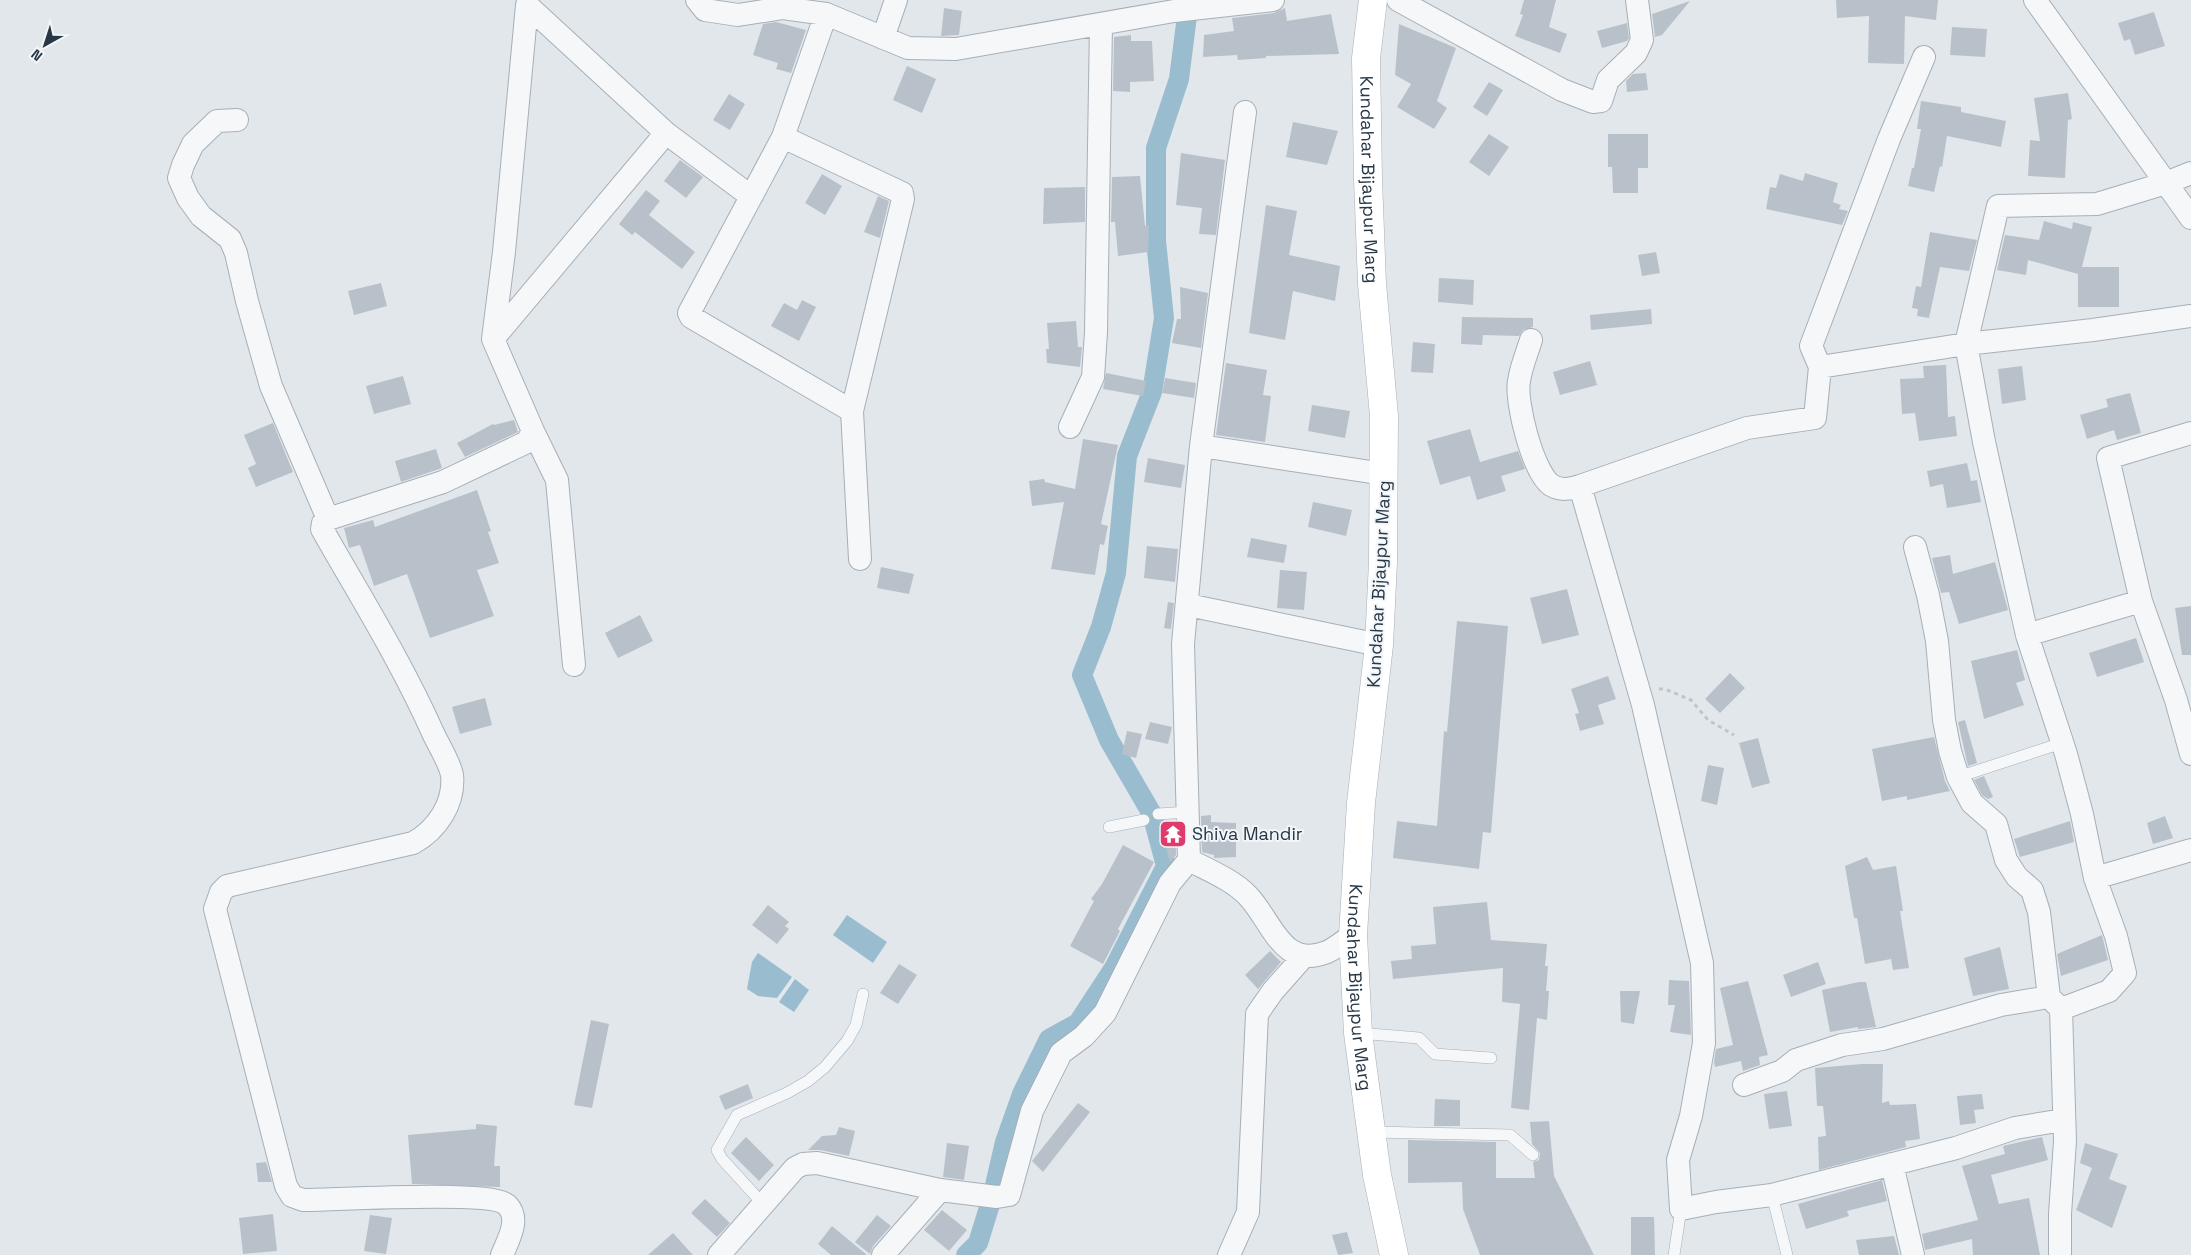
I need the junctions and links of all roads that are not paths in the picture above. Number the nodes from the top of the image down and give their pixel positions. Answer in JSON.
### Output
{"nodes":[{"id":1,"x":698,"y":0,"type":"edge"},
{"id":2,"x":896,"y":0,"type":"edge"},
{"id":3,"x":1273,"y":0,"type":"edge"},
{"id":4,"x":1373,"y":0,"type":"edge"},
{"id":5,"x":1398,"y":0,"type":"edge"},
{"id":6,"x":1637,"y":0,"type":"edge"},
{"id":7,"x":2035,"y":0,"type":"edge"},
{"id":8,"x":532,"y":3,"type":"edge"},
{"id":9,"x":782,"y":4,"type":"edge"},
{"id":10,"x":826,"y":14,"type":"junction"},
{"id":11,"x":1102,"y":24,"type":"junction"},
{"id":12,"x":883,"y":38,"type":"junction"},
{"id":13,"x":1924,"y":57,"type":"dead end"},
{"id":14,"x":1245,"y":112,"type":"dead end"},
{"id":15,"x":237,"y":120,"type":"dead end"},
{"id":16,"x":666,"y":133,"type":"junction"},
{"id":17,"x":783,"y":137,"type":"junction"},
{"id":18,"x":2191,"y":173,"type":"edge"},
{"id":19,"x":2166,"y":183,"type":"junction"},
{"id":20,"x":753,"y":194,"type":"junction"},
{"id":21,"x":2191,"y":218,"type":"edge"},
{"id":22,"x":2191,"y":316,"type":"edge"},
{"id":23,"x":493,"y":339,"type":"junction"},
{"id":24,"x":1531,"y":340,"type":"dead end"},
{"id":25,"x":1966,"y":344,"type":"junction"},
{"id":26,"x":1820,"y":367,"type":"junction"},
{"id":27,"x":852,"y":411,"type":"junction"},
{"id":28,"x":1070,"y":427,"type":"dead end"},
{"id":29,"x":532,"y":431,"type":"junction"},
{"id":30,"x":2191,"y":433,"type":"edge"},
{"id":31,"x":1202,"y":446,"type":"junction"},
{"id":32,"x":1384,"y":474,"type":"junction"},
{"id":33,"x":1580,"y":486,"type":"junction"},
{"id":34,"x":328,"y":519,"type":"junction"},
{"id":35,"x":1915,"y":547,"type":"dead end"},
{"id":36,"x":860,"y":559,"type":"dead end"},
{"id":37,"x":2141,"y":601,"type":"junction"},
{"id":38,"x":1188,"y":605,"type":"junction"},
{"id":39,"x":2027,"y":635,"type":"junction"},
{"id":40,"x":1380,"y":645,"type":"junction"},
{"id":41,"x":574,"y":665,"type":"dead end"},
{"id":42,"x":2062,"y":743,"type":"junction"},
{"id":43,"x":2191,"y":754,"type":"edge"},
{"id":44,"x":1958,"y":777,"type":"junction"},
{"id":45,"x":1188,"y":812,"type":"junction"},
{"id":46,"x":1158,"y":814,"type":"dead end"},
{"id":47,"x":1144,"y":820,"type":"dead end"},
{"id":48,"x":1110,"y":827,"type":"dead end"},
{"id":49,"x":2191,"y":850,"type":"edge"},
{"id":50,"x":1189,"y":860,"type":"junction"},
{"id":51,"x":2095,"y":878,"type":"junction"},
{"id":52,"x":1353,"y":935,"type":"junction"},
{"id":53,"x":1304,"y":956,"type":"junction"},
{"id":54,"x":863,"y":994,"type":"dead end"},
{"id":55,"x":2055,"y":1003,"type":"junction"},
{"id":56,"x":1358,"y":1032,"type":"junction"},
{"id":57,"x":1490,"y":1058,"type":"dead end"},
{"id":58,"x":1744,"y":1085,"type":"dead end"},
{"id":59,"x":2064,"y":1120,"type":"junction"},
{"id":60,"x":1372,"y":1132,"type":"junction"},
{"id":61,"x":1533,"y":1155,"type":"dead end"},
{"id":62,"x":1892,"y":1164,"type":"junction"},
{"id":63,"x":940,"y":1190,"type":"junction"},
{"id":64,"x":1772,"y":1195,"type":"junction"},
{"id":65,"x":763,"y":1204,"type":"junction"},
{"id":66,"x":1681,"y":1210,"type":"junction"},
{"id":67,"x":502,"y":1255,"type":"edge"},
{"id":68,"x":719,"y":1255,"type":"edge"},
{"id":69,"x":883,"y":1255,"type":"edge"},
{"id":70,"x":1229,"y":1255,"type":"edge"},
{"id":71,"x":1394,"y":1255,"type":"edge"},
{"id":72,"x":1674,"y":1255,"type":"edge"},
{"id":73,"x":1787,"y":1255,"type":"edge"},
{"id":74,"x":1913,"y":1255,"type":"edge"},
{"id":75,"x":2060,"y":1255,"type":"edge"}],
"edges":[{"from":1,"to":9,"type":"street"},
{"from":2,"to":12,"type":"street"},
{"from":3,"to":11,"type":"street"},
{"from":4,"to":32,"type":"main road","name":"Kundahar Bijaypur Marg"},
{"from":5,"to":6,"type":"street"},
{"from":7,"to":19,"type":"street"},
{"from":8,"to":16,"type":"street"},
{"from":8,"to":23,"type":"street"},
{"from":9,"to":10,"type":"street"},
{"from":10,"to":12,"type":"street"},
{"from":10,"to":17,"type":"street"},
{"from":11,"to":12,"type":"street"},
{"from":11,"to":28,"type":"street"},
{"from":13,"to":26,"type":"street"},
{"from":14,"to":31,"type":"street"},
{"from":15,"to":34,"type":"street"},
{"from":16,"to":20,"type":"street"},
{"from":16,"to":23,"type":"street"},
{"from":17,"to":20,"type":"street"},
{"from":17,"to":27,"type":"street"},
{"from":18,"to":19,"type":"street"},
{"from":19,"to":21,"type":"street"},
{"from":19,"to":25,"type":"street"},
{"from":20,"to":27,"type":"street"},
{"from":22,"to":25,"type":"street"},
{"from":23,"to":29,"type":"street"},
{"from":24,"to":33,"type":"street"},
{"from":25,"to":26,"type":"street"},
{"from":25,"to":39,"type":"street"},
{"from":26,"to":33,"type":"street"},
{"from":27,"to":36,"type":"street"},
{"from":29,"to":34,"type":"street"},
{"from":29,"to":41,"type":"street"},
{"from":30,"to":37,"type":"street"},
{"from":31,"to":32,"type":"street"},
{"from":31,"to":38,"type":"street"},
{"from":32,"to":40,"type":"main road","name":"Kundahar Bijaypur Marg"},
{"from":33,"to":66,"type":"street"},
{"from":34,"to":67,"type":"street"},
{"from":35,"to":44,"type":"street"},
{"from":37,"to":39,"type":"street"},
{"from":37,"to":43,"type":"street"},
{"from":38,"to":40,"type":"street"},
{"from":38,"to":45,"type":"street"},
{"from":39,"to":42,"type":"street"},
{"from":40,"to":52,"type":"main road","name":"Kundahar Bijaypur Marg"},
{"from":42,"to":44,"type":"lane"},
{"from":42,"to":51,"type":"street"},
{"from":44,"to":55,"type":"street"},
{"from":45,"to":46,"type":"lane"},
{"from":45,"to":50,"type":"street"},
{"from":47,"to":48,"type":"lane"},
{"from":49,"to":51,"type":"street"},
{"from":50,"to":53,"type":"street"},
{"from":50,"to":63,"type":"street"},
{"from":51,"to":55,"type":"street"},
{"from":52,"to":53,"type":"street"},
{"from":52,"to":56,"type":"main road","name":"Kundahar Bijaypur Marg"},
{"from":53,"to":70,"type":"street"},
{"from":54,"to":65,"type":"lane"},
{"from":55,"to":58,"type":"street"},
{"from":55,"to":59,"type":"street"},
{"from":56,"to":57,"type":"lane"},
{"from":56,"to":60,"type":"main road","name":"Kundahar Bijaypur Marg"},
{"from":59,"to":62,"type":"street"},
{"from":59,"to":75,"type":"street"},
{"from":60,"to":61,"type":"lane"},
{"from":60,"to":71,"type":"main road","name":"Kundahar Bijaypur Marg"},
{"from":62,"to":64,"type":"street"},
{"from":62,"to":74,"type":"street"},
{"from":63,"to":65,"type":"street"},
{"from":63,"to":69,"type":"street"},
{"from":64,"to":66,"type":"street"},
{"from":64,"to":73,"type":"lane"},
{"from":65,"to":68,"type":"street"},
{"from":66,"to":72,"type":"lane"}]}
